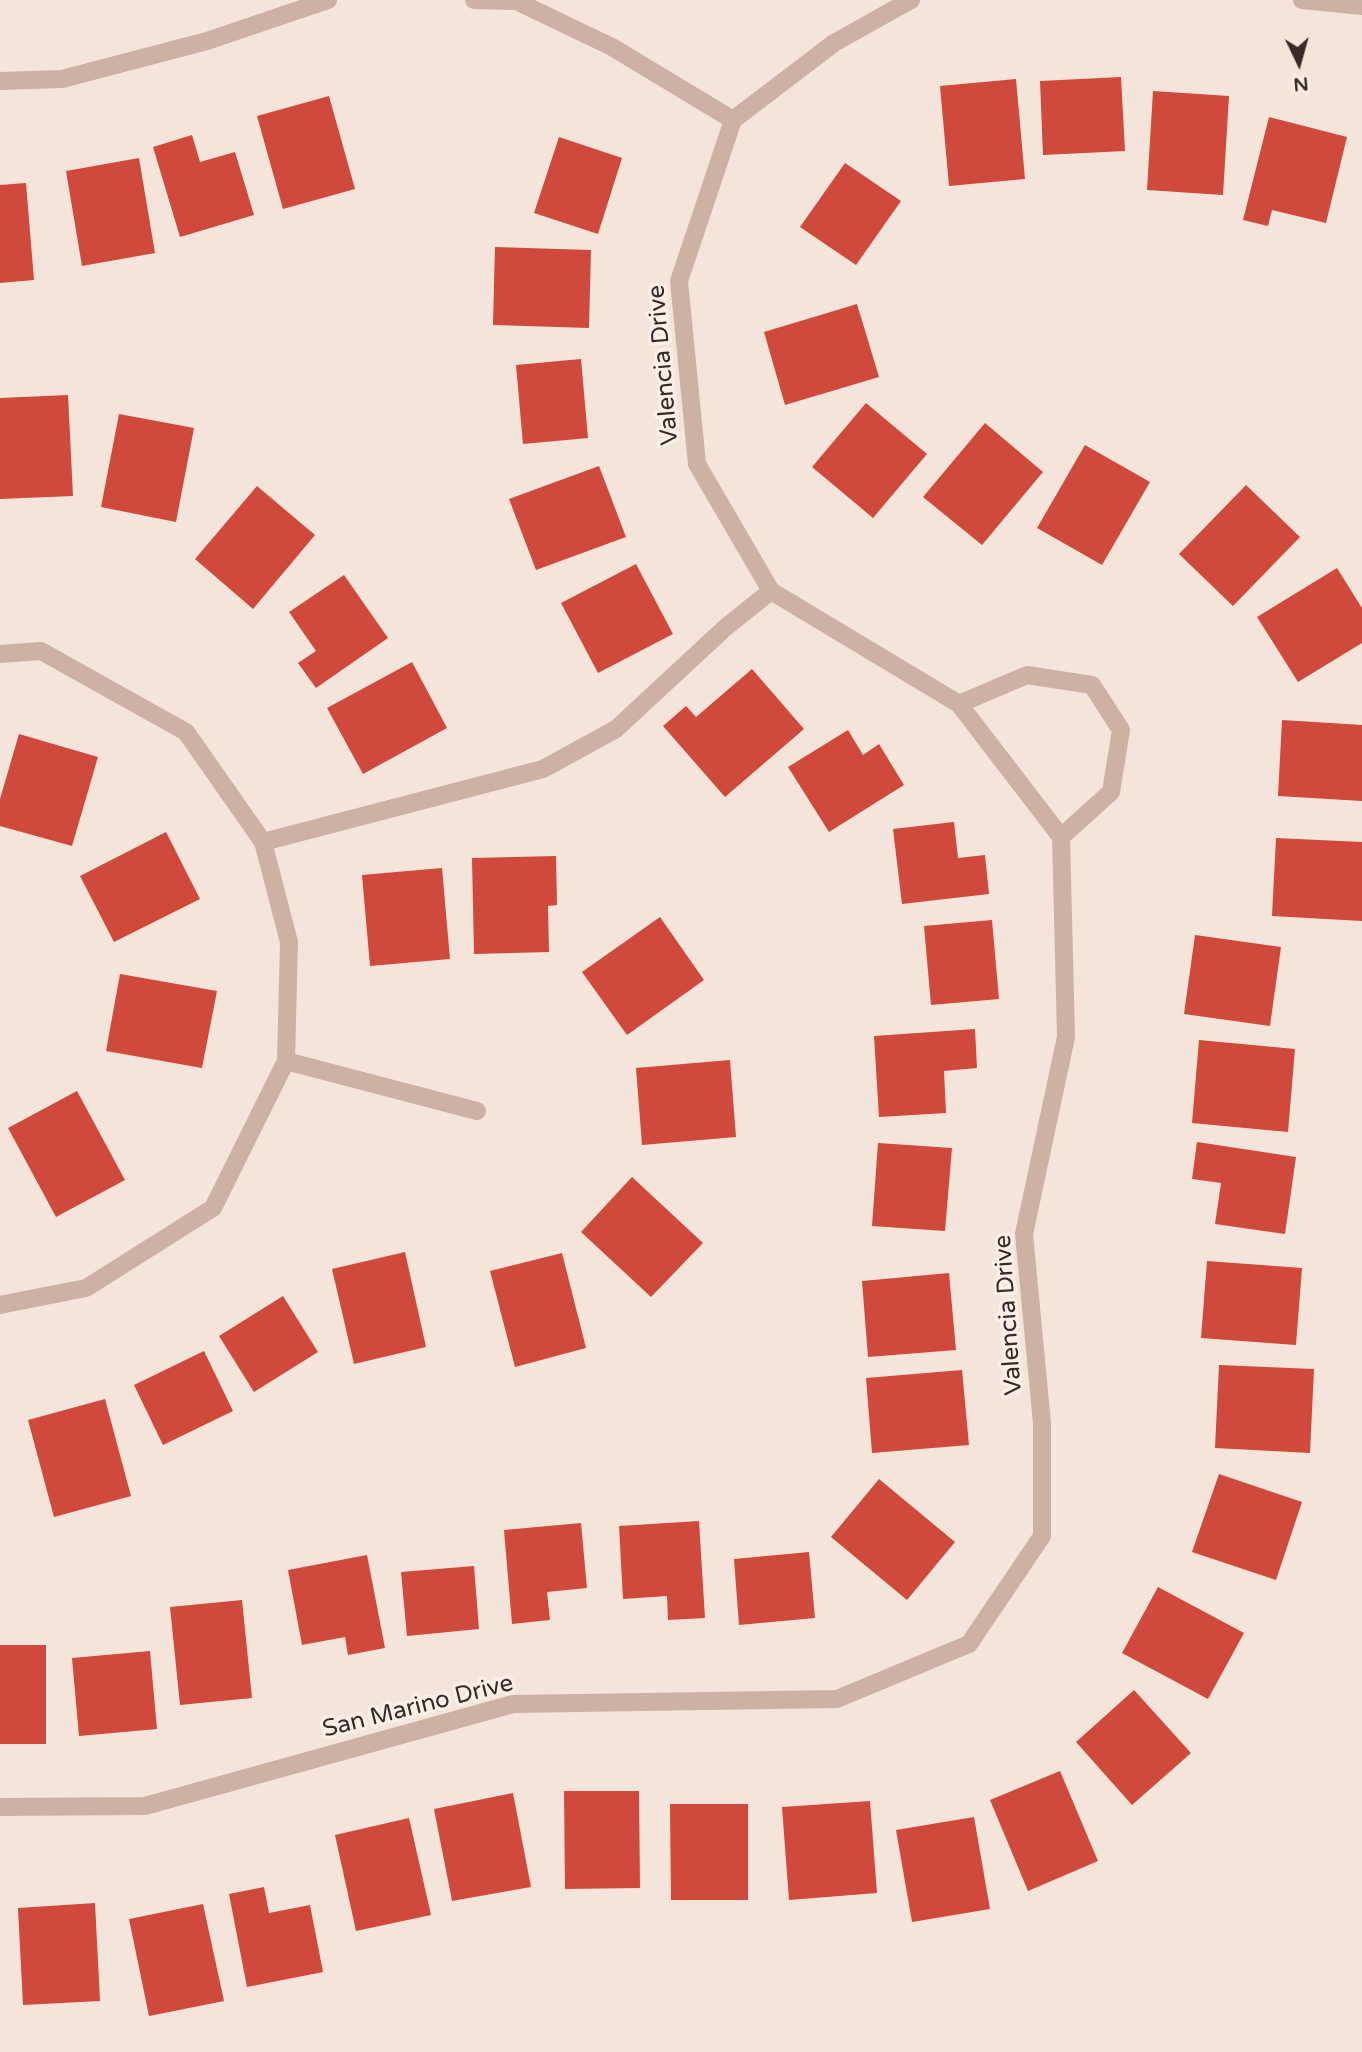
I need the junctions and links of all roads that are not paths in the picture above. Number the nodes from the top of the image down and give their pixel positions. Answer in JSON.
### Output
{"nodes":[{"id":1,"x":328,"y":0,"type":"edge"},
{"id":2,"x":474,"y":0,"type":"edge"},
{"id":3,"x":911,"y":0,"type":"edge"},
{"id":4,"x":1302,"y":0,"type":"edge"},
{"id":5,"x":516,"y":1,"type":"edge"},
{"id":6,"x":1362,"y":6,"type":"edge"},
{"id":7,"x":0,"y":81,"type":"edge"},
{"id":8,"x":733,"y":120,"type":"junction"},
{"id":9,"x":771,"y":591,"type":"junction"},
{"id":10,"x":0,"y":654,"type":"edge"},
{"id":11,"x":959,"y":704,"type":"junction"},
{"id":12,"x":1061,"y":837,"type":"junction"},
{"id":13,"x":263,"y":842,"type":"junction"},
{"id":14,"x":286,"y":1061,"type":"junction"},
{"id":15,"x":477,"y":1111,"type":"dead end"},
{"id":16,"x":0,"y":1305,"type":"edge"},
{"id":17,"x":969,"y":1644,"type":"joint"},
{"id":18,"x":0,"y":1807,"type":"edge"}],
"edges":[{"from":1,"to":7,"type":"street"},
{"from":2,"to":5,"type":"street"},
{"from":3,"to":8,"type":"street"},
{"from":4,"to":6,"type":"street"},
{"from":5,"to":8,"type":"street"},
{"from":8,"to":9,"type":"street","name":"Valencia Drive"},
{"from":9,"to":11,"type":"street","name":"Valencia Drive"},
{"from":9,"to":13,"type":"street"},
{"from":10,"to":13,"type":"street"},
{"from":11,"to":12,"type":"street","name":"Valencia Drive"},
{"from":11,"to":12,"type":"street"},
{"from":12,"to":17,"type":"street","name":"Valencia Drive"},
{"from":13,"to":14,"type":"street"},
{"from":14,"to":15,"type":"street"},
{"from":14,"to":16,"type":"street"},
{"from":17,"to":18,"type":"street","name":"San Marino Drive"}]}
